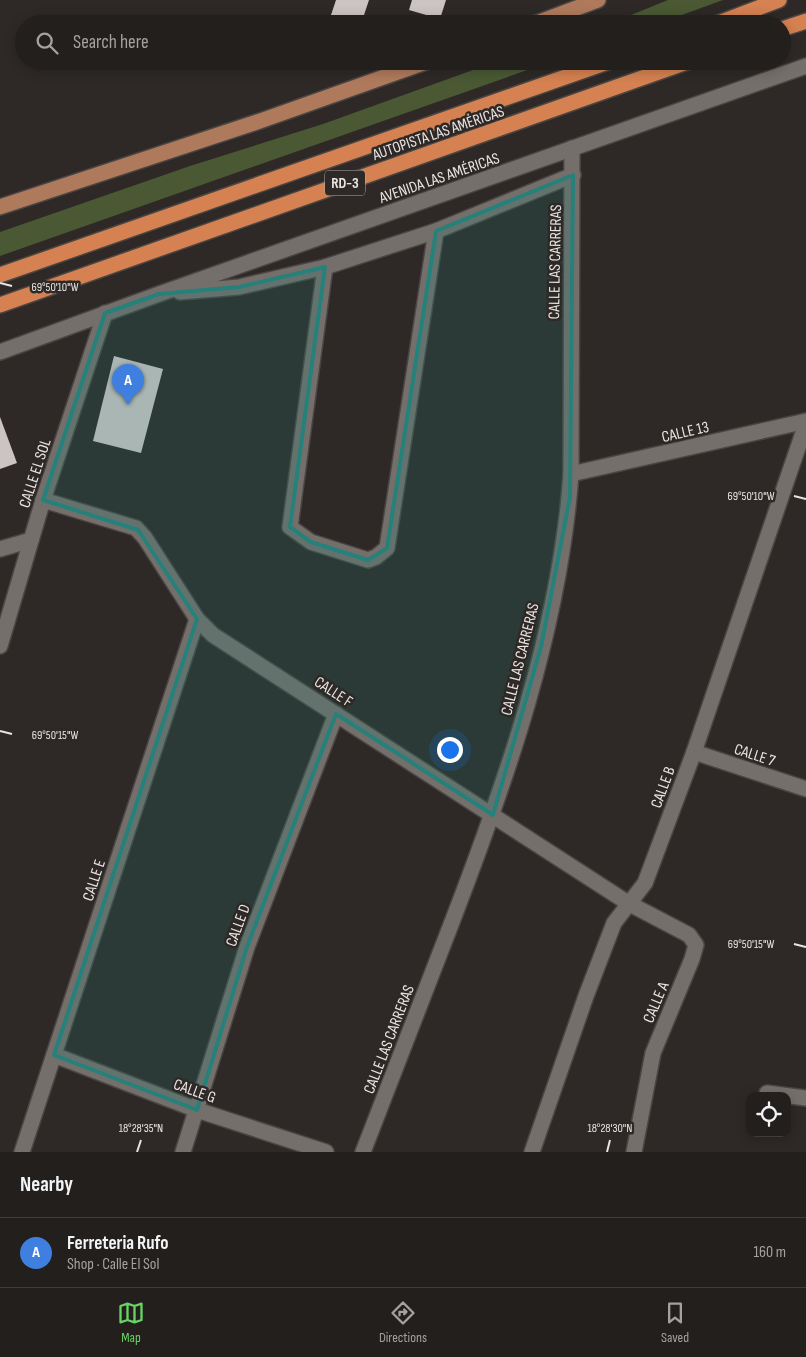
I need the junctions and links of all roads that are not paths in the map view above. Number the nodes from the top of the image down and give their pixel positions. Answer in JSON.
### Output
{"nodes":[{"id":1,"x":598,"y":0,"type":"edge"},
{"id":2,"x":779,"y":0,"type":"edge"},
{"id":3,"x":558,"y":15,"type":"edge"},
{"id":4,"x":740,"y":15,"type":"edge"},
{"id":5,"x":806,"y":21,"type":"edge"},
{"id":6,"x":791,"y":26,"type":"edge"},
{"id":7,"x":806,"y":66,"type":"edge"},
{"id":8,"x":404,"y":70,"type":"edge"},
{"id":9,"x":586,"y":70,"type":"edge"},
{"id":10,"x":665,"y":70,"type":"edge"},
{"id":11,"x":572,"y":148,"type":"junction"},
{"id":12,"x":573,"y":175,"type":"junction"},
{"id":13,"x":0,"y":207,"type":"edge"},
{"id":14,"x":436,"y":231,"type":"junction"},
{"id":15,"x":325,"y":267,"type":"junction"},
{"id":16,"x":0,"y":275,"type":"edge"},
{"id":17,"x":159,"y":294,"type":"junction"},
{"id":18,"x":0,"y":305,"type":"edge"},
{"id":19,"x":105,"y":313,"type":"junction"},
{"id":20,"x":0,"y":352,"type":"edge"},
{"id":21,"x":806,"y":422,"type":"edge"},
{"id":22,"x":571,"y":474,"type":"junction"},
{"id":23,"x":43,"y":500,"type":"junction"},
{"id":24,"x":31,"y":540,"type":"junction"},
{"id":25,"x":0,"y":549,"type":"edge"},
{"id":26,"x":197,"y":619,"type":"junction"},
{"id":27,"x":0,"y":646,"type":"edge"},
{"id":28,"x":336,"y":714,"type":"junction"},
{"id":29,"x":694,"y":752,"type":"junction"},
{"id":30,"x":806,"y":789,"type":"edge"},
{"id":31,"x":493,"y":815,"type":"junction"},
{"id":32,"x":628,"y":903,"type":"junction"},
{"id":33,"x":54,"y":1055,"type":"junction"},
{"id":34,"x":791,"y":1096,"type":"edge"},
{"id":35,"x":806,"y":1098,"type":"edge"},
{"id":36,"x":197,"y":1110,"type":"junction"},
{"id":37,"x":22,"y":1152,"type":"edge"},
{"id":38,"x":183,"y":1152,"type":"edge"},
{"id":39,"x":326,"y":1152,"type":"edge"},
{"id":40,"x":363,"y":1152,"type":"edge"},
{"id":41,"x":532,"y":1152,"type":"edge"},
{"id":42,"x":634,"y":1152,"type":"edge"}],
"edges":[{"from":1,"to":3,"type":"main road"},
{"from":2,"to":4,"type":"highway"},
{"from":5,"to":6,"type":"highway"},
{"from":7,"to":11,"type":"street","name":"AVENIDA LAS AMÉRICAS"},
{"from":8,"to":13,"type":"main road"},
{"from":9,"to":16,"type":"highway","name":"AUTOPISTA LAS AMÉRICAS","number":"RD-3"},
{"from":10,"to":18,"type":"highway","name":"AUTOPISTA LAS AMÉRICAS","number":"RD-3"},
{"from":11,"to":12,"type":"street","name":"CALLE LAS CARRERAS"},
{"from":11,"to":17,"type":"street","name":"AVENIDA LAS AMÉRICAS"},
{"from":12,"to":14,"type":"street"},
{"from":12,"to":22,"type":"street","name":"CALLE LAS CARRERAS"},
{"from":14,"to":15,"type":"street"},
{"from":14,"to":15,"type":"street"},
{"from":15,"to":17,"type":"street"},
{"from":17,"to":19,"type":"street","name":"AVENIDA LAS AMÉRICAS"},
{"from":19,"to":20,"type":"street","name":"AVENIDA LAS AMÉRICAS"},
{"from":19,"to":23,"type":"street","name":"CALLE EL SOL"},
{"from":21,"to":22,"type":"street","name":"CALLE 13"},
{"from":21,"to":29,"type":"street","name":"CALLE B"},
{"from":22,"to":31,"type":"street","name":"CALLE LAS CARRERAS"},
{"from":23,"to":24,"type":"street","name":"CALLE EL SOL"},
{"from":23,"to":26,"type":"street","name":"CALLE F"},
{"from":24,"to":25,"type":"street"},
{"from":24,"to":27,"type":"street","name":"CALLE EL SOL"},
{"from":26,"to":28,"type":"street","name":"CALLE F"},
{"from":26,"to":33,"type":"street","name":"CALLE E"},
{"from":28,"to":31,"type":"street","name":"CALLE F"},
{"from":28,"to":36,"type":"street","name":"CALLE D"},
{"from":29,"to":30,"type":"street","name":"CALLE 7"},
{"from":29,"to":32,"type":"street","name":"CALLE B"},
{"from":31,"to":32,"type":"street","name":"CALLE F"},
{"from":31,"to":40,"type":"street","name":"CALLE LAS CARRERAS"},
{"from":32,"to":41,"type":"street","name":"CALLE B"},
{"from":32,"to":42,"type":"street","name":"CALLE A"},
{"from":33,"to":36,"type":"street","name":"CALLE G"},
{"from":33,"to":37,"type":"street","name":"CALLE E"},
{"from":34,"to":35,"type":"street"},
{"from":36,"to":38,"type":"street","name":"CALLE D"},
{"from":36,"to":39,"type":"street","name":"CALLE G"}]}
